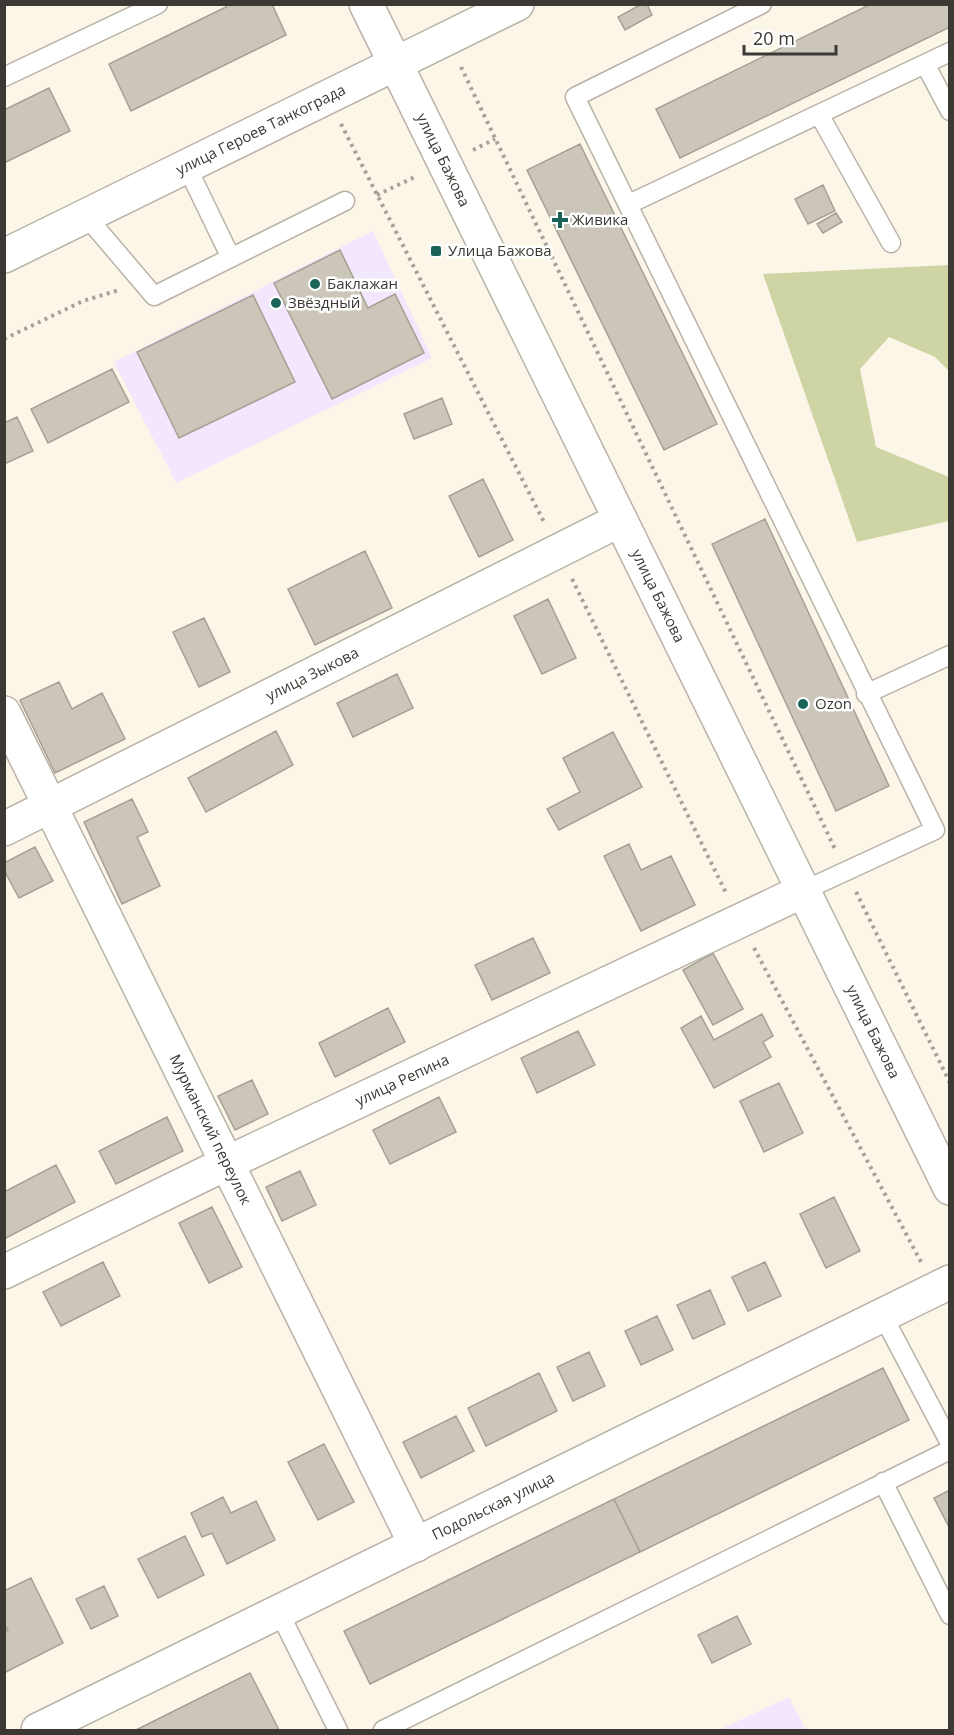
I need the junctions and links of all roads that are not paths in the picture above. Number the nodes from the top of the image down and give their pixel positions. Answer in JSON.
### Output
{"nodes":[{"id":1,"x":158,"y":4,"type":"edge"},
{"id":2,"x":366,"y":4,"type":"edge"},
{"id":3,"x":517,"y":4,"type":"edge"},
{"id":4,"x":762,"y":4,"type":"edge"},
{"id":5,"x":950,"y":52,"type":"edge"},
{"id":6,"x":396,"y":64,"type":"junction"},
{"id":7,"x":925,"y":64,"type":"junction"},
{"id":8,"x":4,"y":77,"type":"edge"},
{"id":9,"x":950,"y":111,"type":"edge"},
{"id":10,"x":820,"y":116,"type":"junction"},
{"id":11,"x":187,"y":167,"type":"junction"},
{"id":12,"x":345,"y":201,"type":"dead end"},
{"id":13,"x":629,"y":204,"type":"junction"},
{"id":14,"x":86,"y":216,"type":"junction"},
{"id":15,"x":891,"y":243,"type":"dead end"},
{"id":16,"x":4,"y":256,"type":"edge"},
{"id":17,"x":231,"y":258,"type":"junction"},
{"id":18,"x":621,"y":520,"type":"junction"},
{"id":19,"x":950,"y":654,"type":"edge"},
{"id":20,"x":867,"y":694,"type":"junction"},
{"id":21,"x":4,"y":713,"type":"edge"},
{"id":22,"x":50,"y":806,"type":"junction"},
{"id":23,"x":4,"y":829,"type":"edge"},
{"id":24,"x":803,"y":891,"type":"junction"},
{"id":25,"x":225,"y":1164,"type":"junction"},
{"id":26,"x":950,"y":1188,"type":"edge"},
{"id":27,"x":4,"y":1272,"type":"edge"},
{"id":28,"x":943,"y":1286,"type":"edge"},
{"id":29,"x":883,"y":1316,"type":"junction"},
{"id":30,"x":950,"y":1443,"type":"edge"},
{"id":31,"x":950,"y":1450,"type":"edge"},
{"id":32,"x":883,"y":1482,"type":"junction"},
{"id":33,"x":416,"y":1545,"type":"junction"},
{"id":34,"x":279,"y":1612,"type":"junction"},
{"id":35,"x":950,"y":1615,"type":"edge"},
{"id":36,"x":38,"y":1731,"type":"edge"},
{"id":37,"x":338,"y":1731,"type":"edge"},
{"id":38,"x":383,"y":1731,"type":"edge"}],
"edges":[{"from":1,"to":8,"type":"lane"},
{"from":2,"to":6,"type":"street","name":"улица Бажова"},
{"from":3,"to":6,"type":"street","name":"улица Героев Танкограда"},
{"from":4,"to":13,"type":"lane"},
{"from":5,"to":7,"type":"lane"},
{"from":6,"to":11,"type":"street","name":"улица Героев Танкограда"},
{"from":6,"to":18,"type":"street","name":"улица Бажова"},
{"from":7,"to":9,"type":"lane"},
{"from":7,"to":10,"type":"lane"},
{"from":10,"to":13,"type":"lane"},
{"from":10,"to":15,"type":"lane"},
{"from":11,"to":14,"type":"street","name":"улица Героев Танкограда"},
{"from":11,"to":17,"type":"lane"},
{"from":12,"to":17,"type":"lane"},
{"from":13,"to":20,"type":"lane"},
{"from":14,"to":16,"type":"street","name":"улица Героев Танкограда"},
{"from":14,"to":17,"type":"lane"},
{"from":18,"to":22,"type":"street","name":"улица Зыкова"},
{"from":18,"to":24,"type":"street","name":"улица Бажова"},
{"from":19,"to":20,"type":"lane"},
{"from":20,"to":24,"type":"lane"},
{"from":21,"to":22,"type":"street","name":"Мурманский переулок"},
{"from":22,"to":23,"type":"street","name":"улица Зыкова"},
{"from":22,"to":25,"type":"street","name":"Мурманский переулок"},
{"from":24,"to":25,"type":"street","name":"улица Репина"},
{"from":24,"to":26,"type":"street","name":"улица Бажова"},
{"from":25,"to":27,"type":"street","name":"улица Репина"},
{"from":25,"to":33,"type":"street","name":"Мурманский переулок"},
{"from":28,"to":29,"type":"street","name":"Подольская улица"},
{"from":29,"to":30,"type":"lane"},
{"from":29,"to":33,"type":"street","name":"Подольская улица"},
{"from":31,"to":32,"type":"lane"},
{"from":32,"to":35,"type":"lane"},
{"from":32,"to":38,"type":"lane"},
{"from":33,"to":34,"type":"street","name":"Подольская улица"},
{"from":34,"to":36,"type":"street","name":"Подольская улица"},
{"from":34,"to":37,"type":"lane"}]}
